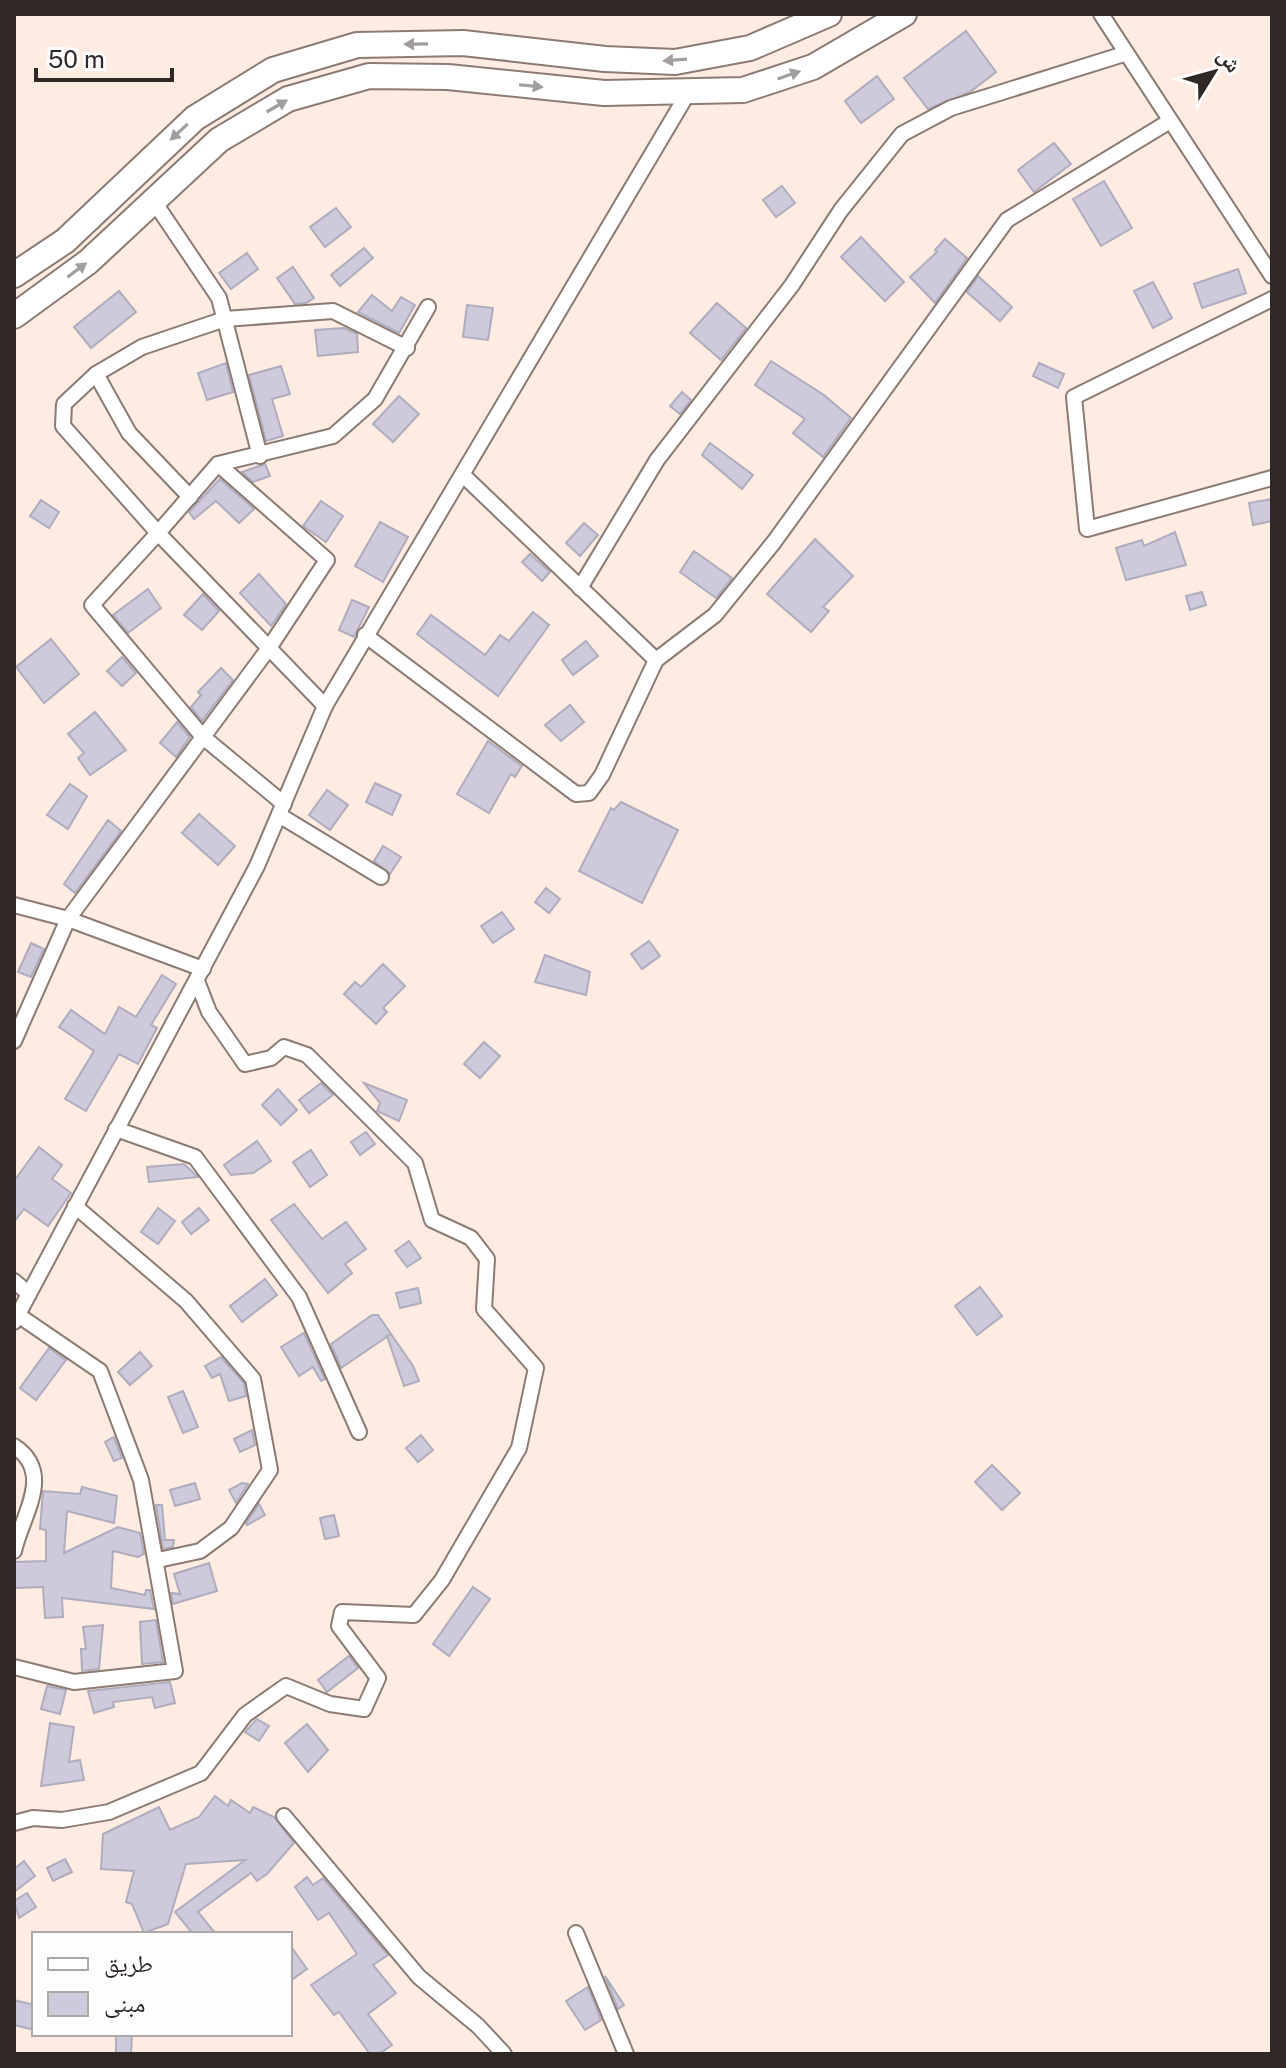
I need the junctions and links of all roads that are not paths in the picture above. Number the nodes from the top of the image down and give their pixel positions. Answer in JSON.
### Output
{"nodes":[{"id":1,"x":829,"y":14,"type":"edge"},
{"id":2,"x":904,"y":14,"type":"edge"},
{"id":3,"x":1101,"y":14,"type":"edge"},
{"id":4,"x":1124,"y":54,"type":"junction"},
{"id":5,"x":688,"y":93,"type":"junction"},
{"id":6,"x":1170,"y":121,"type":"junction"},
{"id":7,"x":153,"y":200,"type":"junction"},
{"id":8,"x":14,"y":275,"type":"edge"},
{"id":9,"x":1272,"y":276,"type":"edge"},
{"id":10,"x":1272,"y":299,"type":"edge"},
{"id":11,"x":428,"y":307,"type":"dead end"},
{"id":12,"x":15,"y":312,"type":"edge"},
{"id":13,"x":225,"y":319,"type":"junction"},
{"id":14,"x":407,"y":348,"type":"junction"},
{"id":15,"x":96,"y":374,"type":"junction"},
{"id":16,"x":260,"y":456,"type":"junction"},
{"id":17,"x":218,"y":464,"type":"junction"},
{"id":18,"x":463,"y":475,"type":"junction"},
{"id":19,"x":1272,"y":478,"type":"edge"},
{"id":20,"x":190,"y":497,"type":"junction"},
{"id":21,"x":158,"y":533,"type":"junction"},
{"id":22,"x":580,"y":588,"type":"junction"},
{"id":23,"x":365,"y":635,"type":"junction"},
{"id":24,"x":269,"y":648,"type":"junction"},
{"id":25,"x":656,"y":660,"type":"junction"},
{"id":26,"x":325,"y":706,"type":"junction"},
{"id":27,"x":203,"y":737,"type":"junction"},
{"id":28,"x":282,"y":809,"type":"junction"},
{"id":29,"x":381,"y":877,"type":"dead end"},
{"id":30,"x":14,"y":905,"type":"edge"},
{"id":31,"x":68,"y":919,"type":"junction"},
{"id":32,"x":200,"y":975,"type":"junction"},
{"id":33,"x":14,"y":1041,"type":"edge"},
{"id":34,"x":116,"y":1129,"type":"junction"},
{"id":35,"x":75,"y":1206,"type":"junction"},
{"id":36,"x":14,"y":1281,"type":"edge"},
{"id":37,"x":29,"y":1294,"type":"junction"},
{"id":38,"x":16,"y":1318,"type":"edge"},
{"id":39,"x":359,"y":1432,"type":"dead end"},
{"id":40,"x":14,"y":1446,"type":"edge"},
{"id":41,"x":14,"y":1551,"type":"edge"},
{"id":42,"x":158,"y":1560,"type":"junction"},
{"id":43,"x":14,"y":1667,"type":"edge"},
{"id":44,"x":284,"y":1816,"type":"dead end"},
{"id":45,"x":14,"y":1823,"type":"edge"},
{"id":46,"x":576,"y":1933,"type":"dead end"},
{"id":47,"x":504,"y":2054,"type":"edge"},
{"id":48,"x":626,"y":2054,"type":"edge"}],
"edges":[{"from":1,"to":8,"type":"main road","one_way":true},
{"from":5,"to":2,"type":"main road","one_way":true},
{"from":3,"to":4,"type":"street"},
{"from":4,"to":6,"type":"street"},
{"from":4,"to":22,"type":"street"},
{"from":7,"to":5,"type":"main road","one_way":true},
{"from":5,"to":18,"type":"street"},
{"from":6,"to":9,"type":"street"},
{"from":6,"to":25,"type":"street"},
{"from":12,"to":7,"type":"main road","one_way":true},
{"from":7,"to":13,"type":"street"},
{"from":10,"to":19,"type":"street"},
{"from":11,"to":14,"type":"street"},
{"from":13,"to":14,"type":"street"},
{"from":13,"to":15,"type":"street"},
{"from":13,"to":16,"type":"street"},
{"from":14,"to":16,"type":"street"},
{"from":15,"to":20,"type":"street"},
{"from":15,"to":21,"type":"street"},
{"from":16,"to":17,"type":"street"},
{"from":17,"to":20,"type":"street"},
{"from":17,"to":24,"type":"street"},
{"from":18,"to":22,"type":"street"},
{"from":18,"to":23,"type":"street"},
{"from":20,"to":21,"type":"street"},
{"from":21,"to":24,"type":"street"},
{"from":21,"to":27,"type":"street"},
{"from":22,"to":25,"type":"street"},
{"from":23,"to":25,"type":"street"},
{"from":23,"to":26,"type":"street"},
{"from":24,"to":26,"type":"street"},
{"from":24,"to":27,"type":"street"},
{"from":26,"to":28,"type":"street"},
{"from":27,"to":28,"type":"street"},
{"from":27,"to":31,"type":"street"},
{"from":28,"to":29,"type":"street"},
{"from":28,"to":32,"type":"street"},
{"from":30,"to":31,"type":"street"},
{"from":31,"to":32,"type":"street"},
{"from":31,"to":33,"type":"street"},
{"from":32,"to":34,"type":"street"},
{"from":32,"to":45,"type":"street"},
{"from":34,"to":35,"type":"street"},
{"from":34,"to":39,"type":"street"},
{"from":35,"to":37,"type":"street"},
{"from":35,"to":42,"type":"street"},
{"from":36,"to":37,"type":"street"},
{"from":37,"to":38,"type":"street"},
{"from":38,"to":42,"type":"street"},
{"from":40,"to":41,"type":"street"},
{"from":42,"to":43,"type":"street"},
{"from":44,"to":47,"type":"street"},
{"from":46,"to":48,"type":"street"}]}
